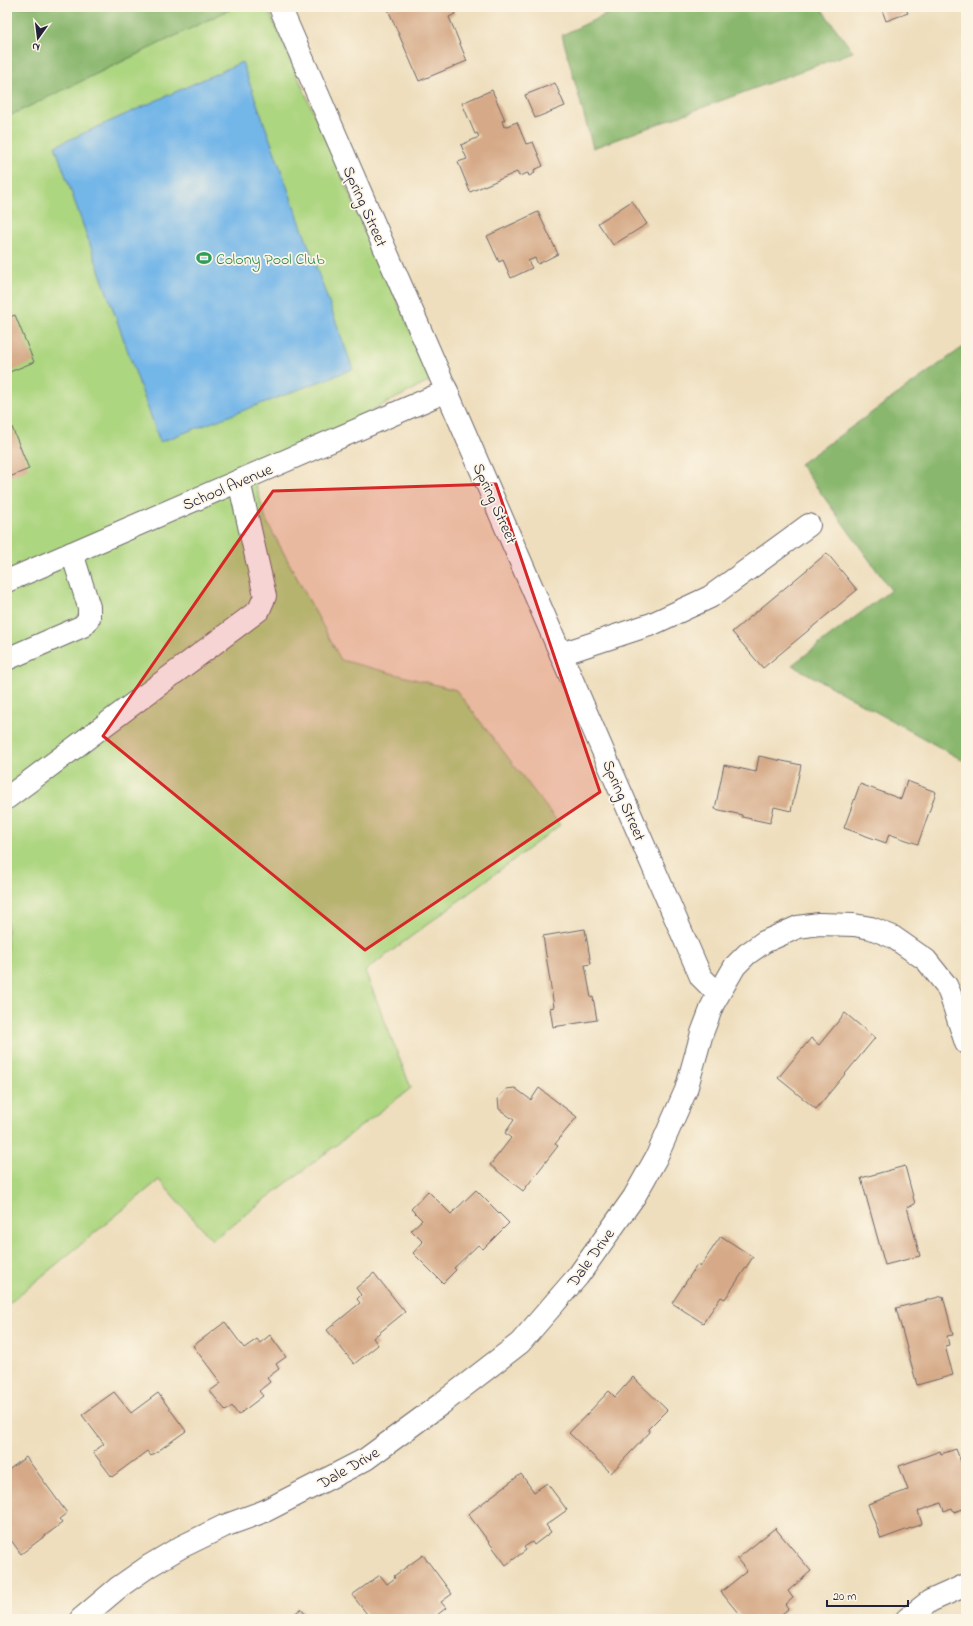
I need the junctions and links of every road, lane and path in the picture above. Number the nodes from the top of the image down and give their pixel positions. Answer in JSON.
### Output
{"nodes":[{"id":1,"x":280,"y":7,"type":"edge"},
{"id":2,"x":447,"y":391,"type":"junction"},
{"id":3,"x":239,"y":480,"type":"junction"},
{"id":4,"x":809,"y":525,"type":"dead end"},
{"id":5,"x":72,"y":553,"type":"junction"},
{"id":6,"x":7,"y":581,"type":"edge"},
{"id":7,"x":561,"y":654,"type":"junction"},
{"id":8,"x":7,"y":659,"type":"edge"},
{"id":9,"x":7,"y":798,"type":"edge"},
{"id":10,"x":718,"y":994,"type":"junction"},
{"id":11,"x":966,"y":1043,"type":"edge"},
{"id":12,"x":966,"y":1585,"type":"edge"},
{"id":13,"x":81,"y":1619,"type":"edge"},
{"id":14,"x":907,"y":1619,"type":"edge"}],
"edges":[{"from":1,"to":2,"type":"street","name":"Spring Street"},
{"from":2,"to":3,"type":"street","name":"School Avenue"},
{"from":2,"to":7,"type":"street","name":"Spring Street"},
{"from":3,"to":5,"type":"street","name":"School Avenue"},
{"from":3,"to":9,"type":"street"},
{"from":4,"to":7,"type":"street"},
{"from":5,"to":6,"type":"street","name":"School Avenue"},
{"from":5,"to":8,"type":"street"},
{"from":7,"to":10,"type":"street","name":"Spring Street"},
{"from":10,"to":11,"type":"street","name":"Dale Drive"},
{"from":10,"to":13,"type":"street","name":"Dale Drive"},
{"from":12,"to":14,"type":"street"}]}
